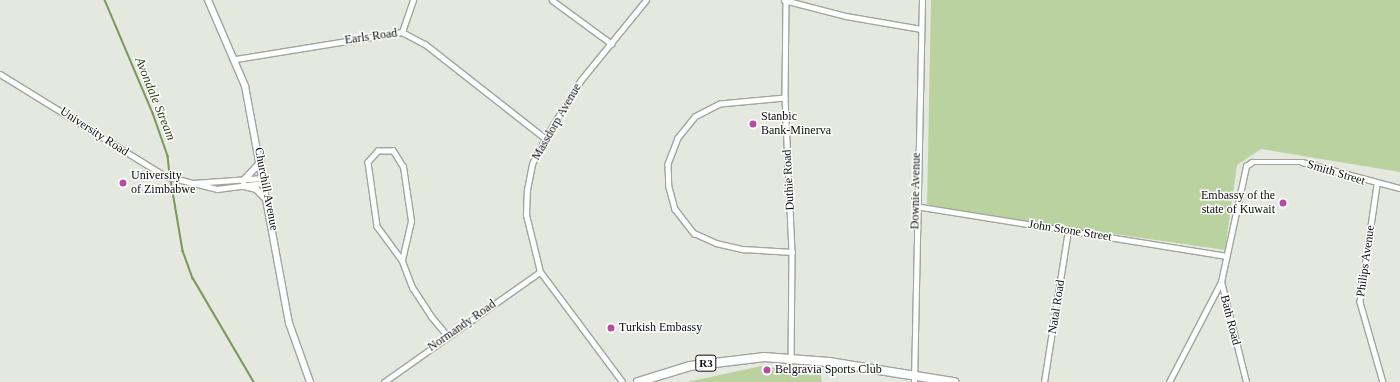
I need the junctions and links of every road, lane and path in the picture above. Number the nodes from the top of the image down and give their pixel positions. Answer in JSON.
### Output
{"nodes":[{"id":1,"x":208,"y":0,"type":"edge"},
{"id":2,"x":413,"y":0,"type":"edge"},
{"id":3,"x":552,"y":0,"type":"edge"},
{"id":4,"x":646,"y":0,"type":"edge"},
{"id":5,"x":785,"y":0,"type":"edge"},
{"id":6,"x":922,"y":0,"type":"edge"},
{"id":7,"x":921,"y":29,"type":"junction"},
{"id":8,"x":402,"y":32,"type":"junction"},
{"id":9,"x":612,"y":44,"type":"junction"},
{"id":10,"x":236,"y":59,"type":"junction"},
{"id":11,"x":0,"y":74,"type":"edge"},
{"id":12,"x":785,"y":98,"type":"junction"},
{"id":13,"x":544,"y":138,"type":"junction"},
{"id":14,"x":261,"y":162,"type":"junction"},
{"id":15,"x":263,"y":180,"type":"junction"},
{"id":16,"x":244,"y":183,"type":"junction"},
{"id":17,"x":1378,"y":185,"type":"junction"},
{"id":18,"x":1400,"y":188,"type":"edge"},
{"id":19,"x":268,"y":202,"type":"junction"},
{"id":20,"x":915,"y":206,"type":"junction"},
{"id":21,"x":1068,"y":231,"type":"junction"},
{"id":22,"x":792,"y":252,"type":"junction"},
{"id":23,"x":1226,"y":256,"type":"junction"},
{"id":24,"x":402,"y":260,"type":"junction"},
{"id":25,"x":540,"y":272,"type":"junction"},
{"id":26,"x":1221,"y":282,"type":"junction"},
{"id":27,"x":448,"y":336,"type":"junction"},
{"id":28,"x":791,"y":358,"type":"junction"},
{"id":29,"x":914,"y":379,"type":"edge"},
{"id":30,"x":310,"y":382,"type":"edge"},
{"id":31,"x":384,"y":382,"type":"edge"},
{"id":32,"x":622,"y":382,"type":"edge"},
{"id":33,"x":638,"y":382,"type":"edge"},
{"id":34,"x":954,"y":382,"type":"edge"},
{"id":35,"x":1044,"y":382,"type":"edge"},
{"id":36,"x":1168,"y":382,"type":"edge"},
{"id":37,"x":1246,"y":382,"type":"edge"},
{"id":38,"x":1383,"y":382,"type":"edge"}],
"edges":[{"from":1,"to":10,"type":"main road","name":"Churchill Avenue"},
{"from":2,"to":8,"type":"street"},
{"from":3,"to":9,"type":"street"},
{"from":4,"to":9,"type":"street","name":"Massdorp Avenue"},
{"from":5,"to":7,"type":"street"},
{"from":5,"to":12,"type":"street","name":"Duthie Road"},
{"from":6,"to":7,"type":"street","name":"Downie Avenue"},
{"from":7,"to":20,"type":"street","name":"Downie Avenue"},
{"from":8,"to":10,"type":"street","name":"Earls Road"},
{"from":8,"to":13,"type":"street","name":"Earls Road"},
{"from":9,"to":13,"type":"street","name":"Massdorp Avenue"},
{"from":10,"to":14,"type":"main road","name":"Churchill Avenue"},
{"from":11,"to":16,"type":"street","name":"University Road"},
{"from":12,"to":22,"type":"street","name":"Duthie Road"},
{"from":12,"to":22,"type":"street"},
{"from":13,"to":25,"type":"street","name":"Massdorp Avenue"},
{"from":14,"to":15,"type":"main road","name":"Churchill Avenue"},
{"from":14,"to":16,"type":"main road"},
{"from":15,"to":16,"type":"street","name":"University Road"},
{"from":15,"to":19,"type":"main road","name":"Churchill Avenue"},
{"from":16,"to":19,"type":"main road"},
{"from":17,"to":18,"type":"street","name":"Smith Street"},
{"from":17,"to":23,"type":"street","name":"Smith Street"},
{"from":17,"to":38,"type":"street","name":"Philips Avenue"},
{"from":19,"to":30,"type":"main road","name":"Churchill Avenue"},
{"from":20,"to":21,"type":"street","name":"John Stone Street"},
{"from":20,"to":29,"type":"street","name":"Downie Avenue"},
{"from":21,"to":23,"type":"street","name":"John Stone Street"},
{"from":21,"to":35,"type":"street","name":"Natal Road"},
{"from":22,"to":28,"type":"street","name":"Duthie Road"},
{"from":23,"to":26,"type":"street","name":"Bath Road"},
{"from":24,"to":24,"type":"street"},
{"from":24,"to":27,"type":"street"},
{"from":25,"to":27,"type":"street","name":"Normandy Road"},
{"from":25,"to":32,"type":"street","name":"Massdorp Avenue"},
{"from":26,"to":36,"type":"street"},
{"from":26,"to":37,"type":"street","name":"Bath Road"},
{"from":27,"to":31,"type":"street","name":"Normandy Road"},
{"from":28,"to":29,"type":"highway","number":"R3"},
{"from":28,"to":33,"type":"highway","number":"R3"},
{"from":29,"to":34,"type":"highway","number":"R3"}]}
